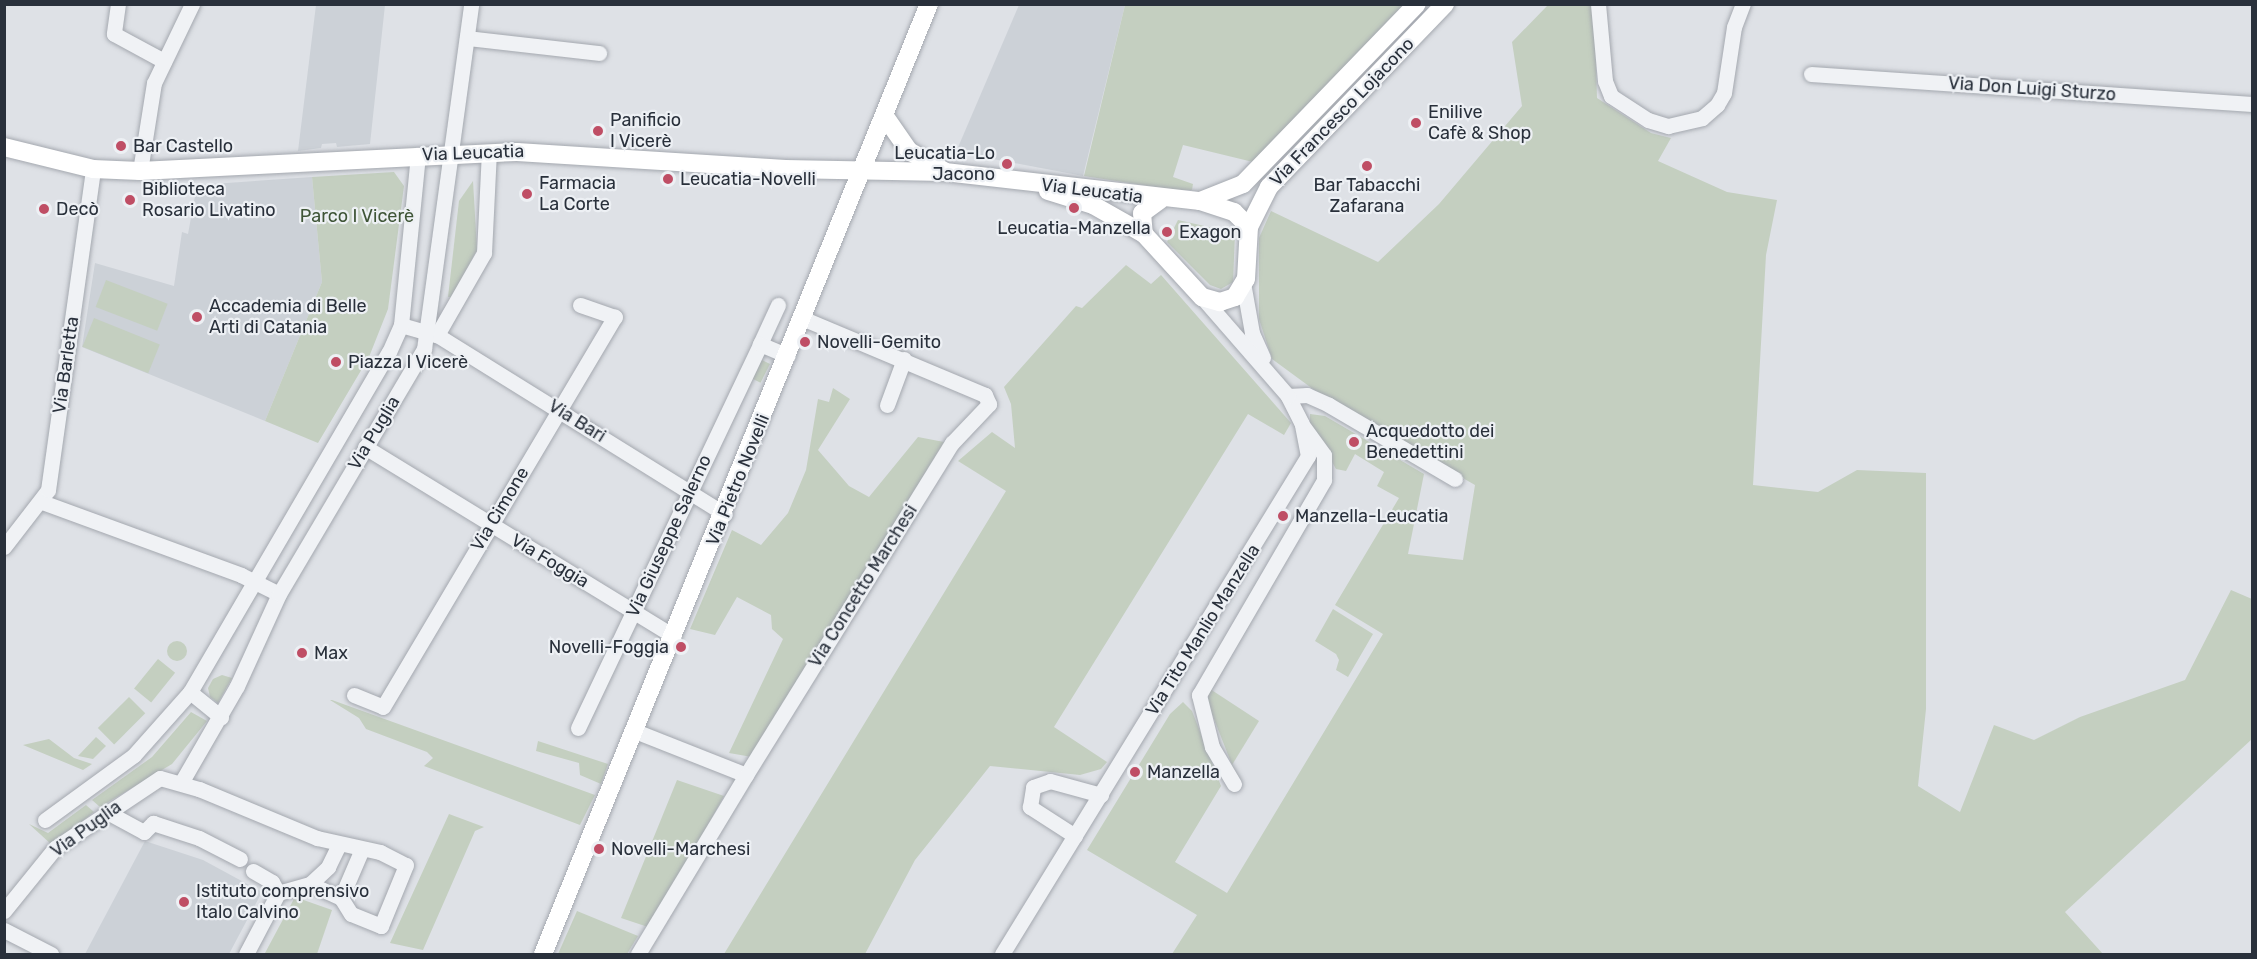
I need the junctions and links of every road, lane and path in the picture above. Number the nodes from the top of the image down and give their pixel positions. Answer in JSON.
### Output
{"nodes":[{"id":1,"x":118,"y":4,"type":"edge"},
{"id":2,"x":192,"y":4,"type":"edge"},
{"id":3,"x":471,"y":4,"type":"edge"},
{"id":4,"x":929,"y":4,"type":"edge"},
{"id":5,"x":1417,"y":4,"type":"edge"},
{"id":6,"x":1445,"y":4,"type":"edge"},
{"id":7,"x":1598,"y":4,"type":"edge"},
{"id":8,"x":1743,"y":4,"type":"edge"},
{"id":9,"x":467,"y":38,"type":"junction"},
{"id":10,"x":599,"y":53,"type":"dead end"},
{"id":11,"x":164,"y":61,"type":"junction"},
{"id":12,"x":1811,"y":74,"type":"dead end"},
{"id":13,"x":2253,"y":104,"type":"edge"},
{"id":14,"x":886,"y":118,"type":"junction"},
{"id":15,"x":4,"y":147,"type":"edge"},
{"id":16,"x":489,"y":152,"type":"junction"},
{"id":17,"x":451,"y":153,"type":"junction"},
{"id":18,"x":418,"y":155,"type":"junction"},
{"id":19,"x":93,"y":169,"type":"junction"},
{"id":20,"x":140,"y":171,"type":"junction"},
{"id":21,"x":864,"y":171,"type":"junction"},
{"id":22,"x":945,"y":172,"type":"junction"},
{"id":23,"x":1023,"y":183,"type":"junction"},
{"id":24,"x":1160,"y":200,"type":"junction"},
{"id":25,"x":1200,"y":201,"type":"junction"},
{"id":26,"x":1249,"y":227,"type":"junction"},
{"id":27,"x":1144,"y":234,"type":"junction"},
{"id":28,"x":1244,"y":288,"type":"junction"},
{"id":29,"x":1202,"y":297,"type":"junction"},
{"id":30,"x":580,"y":305,"type":"dead end"},
{"id":31,"x":778,"y":305,"type":"dead end"},
{"id":32,"x":802,"y":318,"type":"junction"},
{"id":33,"x":401,"y":325,"type":"junction"},
{"id":34,"x":433,"y":333,"type":"junction"},
{"id":35,"x":760,"y":344,"type":"junction"},
{"id":36,"x":788,"y":356,"type":"junction"},
{"id":37,"x":904,"y":359,"type":"junction"},
{"id":38,"x":1269,"y":372,"type":"junction"},
{"id":39,"x":1288,"y":396,"type":"junction"},
{"id":40,"x":887,"y":405,"type":"dead end"},
{"id":41,"x":559,"y":410,"type":"junction"},
{"id":42,"x":1302,"y":424,"type":"junction"},
{"id":43,"x":365,"y":447,"type":"junction"},
{"id":44,"x":1305,"y":465,"type":"junction"},
{"id":45,"x":1455,"y":479,"type":"dead end"},
{"id":46,"x":1321,"y":487,"type":"junction"},
{"id":47,"x":690,"y":492,"type":"junction"},
{"id":48,"x":42,"y":502,"type":"junction"},
{"id":49,"x":725,"y":514,"type":"junction"},
{"id":50,"x":491,"y":525,"type":"junction"},
{"id":51,"x":4,"y":547,"type":"edge"},
{"id":52,"x":252,"y":581,"type":"junction"},
{"id":53,"x":279,"y":594,"type":"junction"},
{"id":54,"x":633,"y":612,"type":"junction"},
{"id":55,"x":674,"y":636,"type":"junction"},
{"id":56,"x":190,"y":692,"type":"junction"},
{"id":57,"x":354,"y":695,"type":"dead end"},
{"id":58,"x":221,"y":717,"type":"junction"},
{"id":59,"x":578,"y":728,"type":"dead end"},
{"id":60,"x":635,"y":731,"type":"junction"},
{"id":61,"x":746,"y":775,"type":"junction"},
{"id":62,"x":181,"y":783,"type":"junction"},
{"id":63,"x":1234,"y":784,"type":"dead end"},
{"id":64,"x":1101,"y":795,"type":"junction"},
{"id":65,"x":107,"y":812,"type":"junction"},
{"id":66,"x":45,"y":820,"type":"dead end"},
{"id":67,"x":1075,"y":836,"type":"junction"},
{"id":68,"x":339,"y":844,"type":"junction"},
{"id":69,"x":362,"y":849,"type":"junction"},
{"id":70,"x":240,"y":859,"type":"dead end"},
{"id":71,"x":252,"y":871,"type":"dead end"},
{"id":72,"x":310,"y":884,"type":"junction"},
{"id":73,"x":278,"y":893,"type":"junction"},
{"id":74,"x":341,"y":898,"type":"junction"},
{"id":75,"x":4,"y":911,"type":"edge"},
{"id":76,"x":4,"y":930,"type":"edge"},
{"id":77,"x":51,"y":954,"type":"edge"},
{"id":78,"x":246,"y":954,"type":"edge"},
{"id":79,"x":543,"y":954,"type":"edge"},
{"id":80,"x":638,"y":954,"type":"edge"},
{"id":81,"x":1002,"y":954,"type":"edge"}],
"edges":[{"from":1,"to":11,"type":"street"},
{"from":2,"to":11,"type":"street"},
{"from":3,"to":9,"type":"street","name":"Via Puglia"},
{"from":4,"to":14,"type":"main road","name":"Via Pietro Novelli"},
{"from":5,"to":25,"type":"main road","name":"Via Francesco Lojacono"},
{"from":6,"to":26,"type":"main road","name":"Via Francesco Lojacono"},
{"from":7,"to":8,"type":"street"},
{"from":9,"to":10,"type":"street"},
{"from":9,"to":17,"type":"street","name":"Via Puglia"},
{"from":11,"to":20,"type":"street"},
{"from":12,"to":13,"type":"street","name":"Via Don Luigi Sturzo"},
{"from":14,"to":21,"type":"main road","name":"Via Pietro Novelli"},
{"from":14,"to":22,"type":"main road","name":"Via Leucatia"},
{"from":15,"to":19,"type":"main road","name":"Via Leucatia"},
{"from":16,"to":17,"type":"main road","name":"Via Leucatia"},
{"from":16,"to":21,"type":"main road","name":"Via Leucatia"},
{"from":16,"to":34,"type":"street","name":"Via Puglia"},
{"from":17,"to":18,"type":"main road","name":"Via Leucatia"},
{"from":17,"to":34,"type":"street","name":"Via Puglia"},
{"from":18,"to":20,"type":"main road","name":"Via Leucatia"},
{"from":18,"to":33,"type":"street","name":"Via Puglia"},
{"from":19,"to":20,"type":"main road","name":"Via Leucatia"},
{"from":19,"to":48,"type":"street","name":"Via Barletta"},
{"from":21,"to":22,"type":"main road","name":"Via Leucatia"},
{"from":21,"to":32,"type":"main road","name":"Via Pietro Novelli"},
{"from":22,"to":23,"type":"main road","name":"Via Leucatia"},
{"from":23,"to":24,"type":"main road","name":"Via Leucatia"},
{"from":23,"to":27,"type":"main road","name":"Via Leucatia"},
{"from":24,"to":25,"type":"main road","name":"Via Leucatia"},
{"from":24,"to":27,"type":"main road"},
{"from":25,"to":26,"type":"main road"},
{"from":26,"to":28,"type":"main road"},
{"from":27,"to":29,"type":"main road","name":"Via Leucatia"},
{"from":28,"to":29,"type":"main road"},
{"from":28,"to":38,"type":"street"},
{"from":29,"to":38,"type":"street"},
{"from":30,"to":41,"type":"street","name":"Via Cimone"},
{"from":31,"to":35,"type":"street","name":"Via Giuseppe Salerno"},
{"from":32,"to":36,"type":"main road","name":"Via Pietro Novelli"},
{"from":32,"to":37,"type":"street"},
{"from":33,"to":34,"type":"street","name":"Via Bari"},
{"from":33,"to":52,"type":"street","name":"Via Puglia"},
{"from":34,"to":41,"type":"street","name":"Via Bari"},
{"from":34,"to":43,"type":"street","name":"Via Puglia"},
{"from":35,"to":36,"type":"street"},
{"from":35,"to":47,"type":"street","name":"Via Giuseppe Salerno"},
{"from":36,"to":49,"type":"main road","name":"Via Pietro Novelli"},
{"from":37,"to":40,"type":"street"},
{"from":37,"to":61,"type":"street","name":"Via Concetto Marchesi"},
{"from":38,"to":39,"type":"street"},
{"from":39,"to":42,"type":"street"},
{"from":39,"to":45,"type":"street"},
{"from":41,"to":47,"type":"street","name":"Via Bari"},
{"from":41,"to":50,"type":"street","name":"Via Cimone"},
{"from":42,"to":44,"type":"street"},
{"from":42,"to":46,"type":"street"},
{"from":43,"to":50,"type":"street","name":"Via Foggia"},
{"from":43,"to":53,"type":"street","name":"Via Puglia"},
{"from":44,"to":46,"type":"street"},
{"from":44,"to":64,"type":"street","name":"Via Tito Manlio Manzella"},
{"from":46,"to":63,"type":"street","name":"Via Tito Manlio Manzella"},
{"from":47,"to":49,"type":"street","name":"Via Bari"},
{"from":47,"to":54,"type":"street","name":"Via Giuseppe Salerno"},
{"from":48,"to":51,"type":"street","name":"Via Barletta"},
{"from":48,"to":52,"type":"street"},
{"from":49,"to":55,"type":"main road","name":"Via Pietro Novelli"},
{"from":50,"to":54,"type":"street","name":"Via Foggia"},
{"from":50,"to":57,"type":"street","name":"Via Cimone"},
{"from":52,"to":53,"type":"street"},
{"from":52,"to":56,"type":"street","name":"Via Puglia"},
{"from":53,"to":58,"type":"street","name":"Via Puglia"},
{"from":54,"to":55,"type":"street","name":"Via Foggia"},
{"from":54,"to":59,"type":"street","name":"Via Giuseppe Salerno"},
{"from":55,"to":60,"type":"main road","name":"Via Pietro Novelli"},
{"from":56,"to":58,"type":"street"},
{"from":56,"to":66,"type":"street","name":"Via Puglia"},
{"from":58,"to":62,"type":"street","name":"Via Puglia"},
{"from":60,"to":61,"type":"street"},
{"from":60,"to":79,"type":"main road","name":"Via Pietro Novelli"},
{"from":61,"to":80,"type":"street","name":"Via Concetto Marchesi"},
{"from":62,"to":65,"type":"street","name":"Via Puglia"},
{"from":62,"to":68,"type":"street"},
{"from":64,"to":67,"type":"street","name":"Via Tito Manlio Manzella"},
{"from":64,"to":67,"type":"street"},
{"from":65,"to":70,"type":"street"},
{"from":65,"to":75,"type":"street","name":"Via Puglia"},
{"from":67,"to":81,"type":"street","name":"Via Tito Manlio Manzella"},
{"from":68,"to":69,"type":"street"},
{"from":68,"to":72,"type":"street"},
{"from":69,"to":74,"type":"street"},
{"from":69,"to":74,"type":"street"},
{"from":71,"to":73,"type":"street"},
{"from":72,"to":73,"type":"street"},
{"from":72,"to":74,"type":"street"},
{"from":73,"to":78,"type":"street"},
{"from":76,"to":77,"type":"street"}]}
